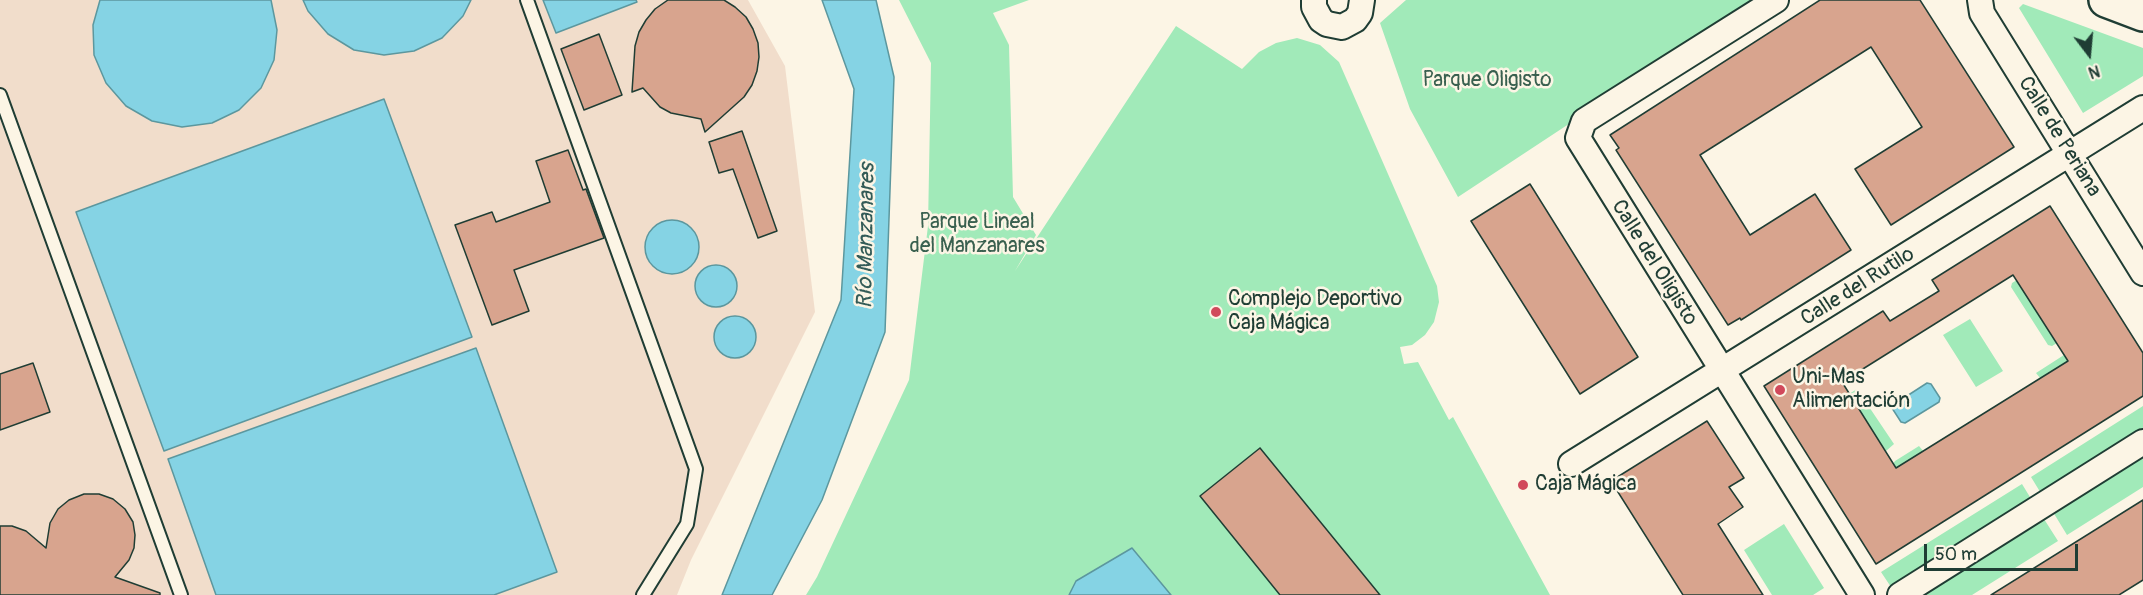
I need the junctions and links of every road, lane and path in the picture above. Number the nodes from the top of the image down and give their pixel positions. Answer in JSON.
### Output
{"nodes":[{"id":1,"x":528,"y":0,"type":"edge"},
{"id":2,"x":1314,"y":0,"type":"edge"},
{"id":3,"x":1362,"y":0,"type":"edge"},
{"id":4,"x":1776,"y":0,"type":"edge"},
{"id":5,"x":1980,"y":0,"type":"edge"},
{"id":6,"x":2106,"y":0,"type":"edge"},
{"id":7,"x":2143,"y":14,"type":"edge"},
{"id":8,"x":0,"y":95,"type":"edge"},
{"id":9,"x":2143,"y":108,"type":"edge"},
{"id":10,"x":2069,"y":155,"type":"junction"},
{"id":11,"x":2143,"y":273,"type":"edge"},
{"id":12,"x":1722,"y":372,"type":"junction"},
{"id":13,"x":2143,"y":442,"type":"edge"},
{"id":14,"x":1571,"y":464,"type":"dead end"},
{"id":15,"x":181,"y":595,"type":"edge"},
{"id":16,"x":643,"y":595,"type":"edge"},
{"id":17,"x":1862,"y":595,"type":"edge"},
{"id":18,"x":1900,"y":595,"type":"edge"}],
"edges":[{"from":1,"to":16,"type":"lane"},
{"from":2,"to":3,"type":"street"},
{"from":4,"to":12,"type":"street","name":"Calle del Oligisto"},
{"from":5,"to":10,"type":"street","name":"Calle de Periana"},
{"from":6,"to":7,"type":"main road"},
{"from":8,"to":15,"type":"lane"},
{"from":9,"to":10,"type":"street","name":"Calle del Rutilo"},
{"from":10,"to":11,"type":"street","name":"Calle de Periana"},
{"from":10,"to":12,"type":"street","name":"Calle del Rutilo"},
{"from":12,"to":14,"type":"street","name":"Calle del Rutilo"},
{"from":12,"to":17,"type":"street","name":"Calle del Oligisto"},
{"from":13,"to":18,"type":"street"}]}
